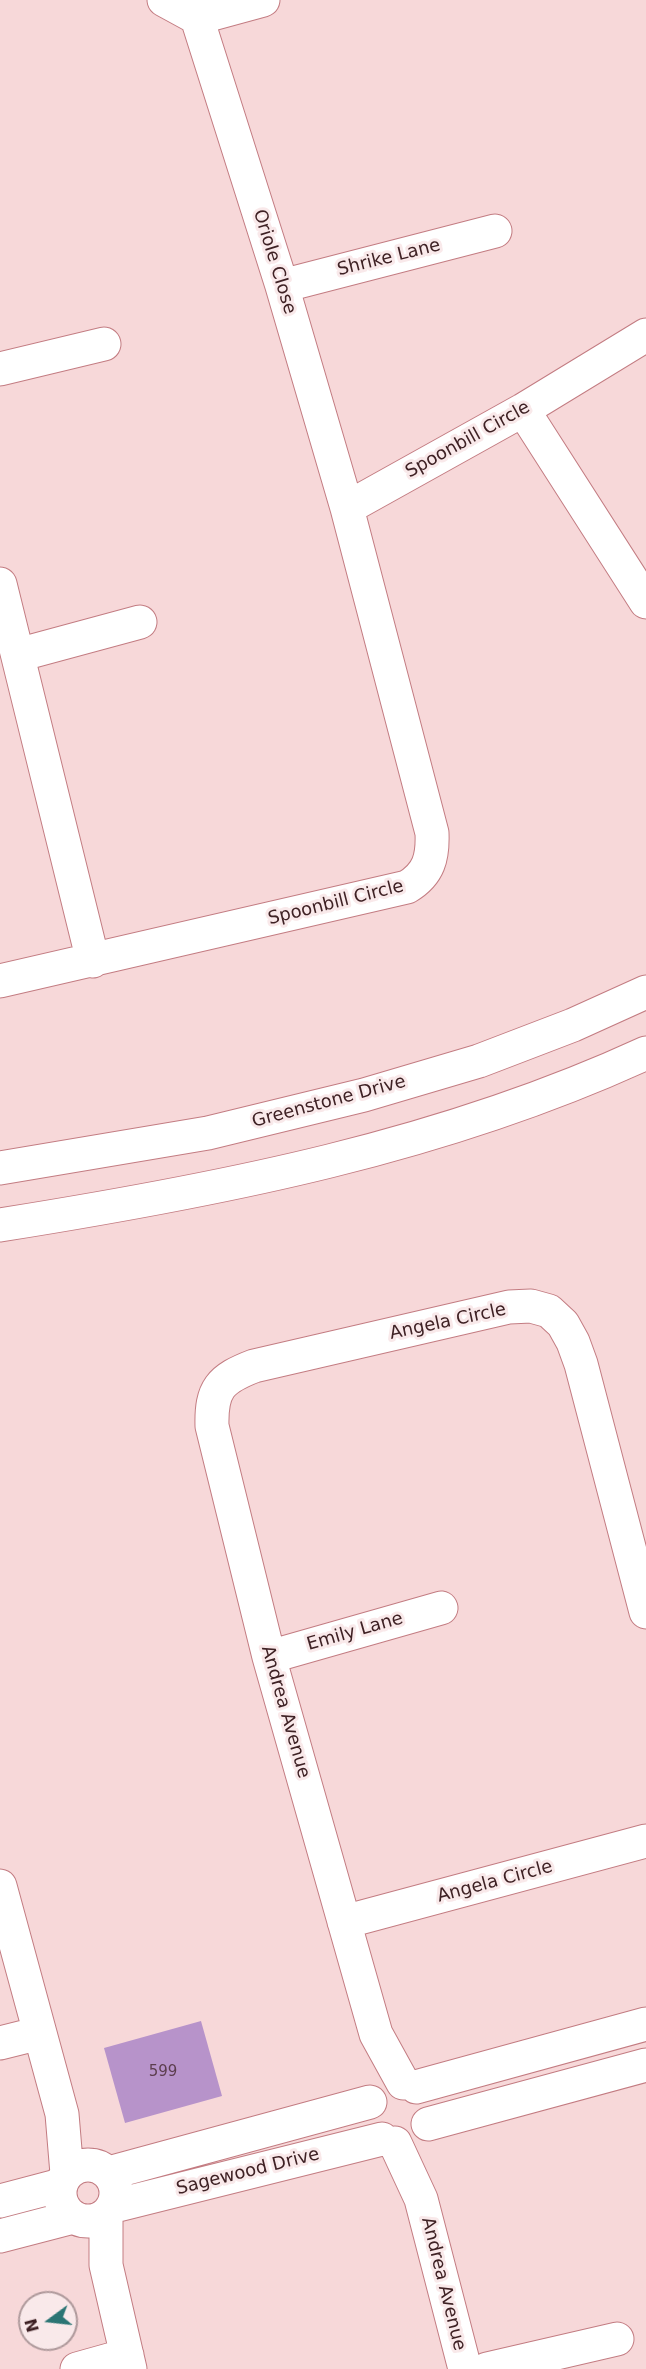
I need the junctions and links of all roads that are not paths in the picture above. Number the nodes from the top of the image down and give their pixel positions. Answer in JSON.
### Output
{"nodes":[{"id":1,"x":164,"y":0,"type":"edge"},
{"id":2,"x":263,"y":0,"type":"edge"},
{"id":3,"x":197,"y":18,"type":"junction"},
{"id":4,"x":495,"y":231,"type":"dead end"},
{"id":5,"x":282,"y":286,"type":"junction"},
{"id":6,"x":646,"y":335,"type":"edge"},
{"id":7,"x":104,"y":344,"type":"dead end"},
{"id":8,"x":0,"y":369,"type":"edge"},
{"id":9,"x":523,"y":410,"type":"junction"},
{"id":10,"x":346,"y":508,"type":"junction"},
{"id":11,"x":0,"y":584,"type":"edge"},
{"id":12,"x":646,"y":602,"type":"edge"},
{"id":13,"x":140,"y":622,"type":"dead end"},
{"id":14,"x":18,"y":655,"type":"junction"},
{"id":15,"x":93,"y":961,"type":"junction"},
{"id":16,"x":0,"y":981,"type":"edge"},
{"id":17,"x":646,"y":992,"type":"edge"},
{"id":18,"x":646,"y":1053,"type":"edge"},
{"id":19,"x":0,"y":1168,"type":"edge"},
{"id":20,"x":0,"y":1225,"type":"edge"},
{"id":21,"x":218,"y":1388,"type":"joint"},
{"id":22,"x":441,"y":1608,"type":"dead end"},
{"id":23,"x":646,"y":1612,"type":"edge"},
{"id":24,"x":269,"y":1657,"type":"junction"},
{"id":25,"x":646,"y":1841,"type":"edge"},
{"id":26,"x":0,"y":1886,"type":"edge"},
{"id":27,"x":344,"y":1922,"type":"junction"},
{"id":28,"x":646,"y":2024,"type":"edge"},
{"id":29,"x":40,"y":2033,"type":"junction"},
{"id":30,"x":0,"y":2043,"type":"edge"},
{"id":31,"x":646,"y":2065,"type":"edge"},
{"id":32,"x":392,"y":2091,"type":"junction"},
{"id":33,"x":406,"y":2135,"type":"junction"},
{"id":34,"x":82,"y":2174,"type":"junction"},
{"id":35,"x":0,"y":2201,"type":"edge"},
{"id":36,"x":94,"y":2215,"type":"junction"},
{"id":37,"x":0,"y":2236,"type":"edge"},
{"id":38,"x":617,"y":2339,"type":"dead end"},
{"id":39,"x":128,"y":2362,"type":"edge"},
{"id":40,"x":77,"y":2369,"type":"edge"},
{"id":41,"x":465,"y":2369,"type":"edge"},
{"id":42,"x":488,"y":2369,"type":"edge"}],
"edges":[{"from":1,"to":3,"type":"street"},
{"from":2,"to":3,"type":"street"},
{"from":3,"to":5,"type":"street","name":"Oriole Close"},
{"from":4,"to":5,"type":"street","name":"Shrike Lane"},
{"from":5,"to":10,"type":"street","name":"Oriole Close"},
{"from":6,"to":9,"type":"street","name":"Spoonbill Circle"},
{"from":7,"to":8,"type":"street"},
{"from":9,"to":10,"type":"street","name":"Spoonbill Circle"},
{"from":9,"to":12,"type":"street"},
{"from":10,"to":15,"type":"street","name":"Spoonbill Circle"},
{"from":11,"to":14,"type":"street"},
{"from":13,"to":14,"type":"street"},
{"from":14,"to":15,"type":"street"},
{"from":15,"to":16,"type":"street","name":"Spoonbill Circle"},
{"from":17,"to":19,"type":"street","name":"Greenstone Drive"},
{"from":18,"to":20,"type":"street"},
{"from":21,"to":23,"type":"street","name":"Angela Circle"},
{"from":21,"to":24,"type":"street","name":"Andrea Avenue"},
{"from":22,"to":24,"type":"street","name":"Emily Lane"},
{"from":24,"to":27,"type":"street","name":"Andrea Avenue"},
{"from":25,"to":27,"type":"street","name":"Angela Circle"},
{"from":26,"to":29,"type":"street"},
{"from":27,"to":32,"type":"street","name":"Andrea Avenue"},
{"from":28,"to":32,"type":"street","name":"Sagewood Drive"},
{"from":29,"to":30,"type":"street"},
{"from":29,"to":34,"type":"street"},
{"from":31,"to":33,"type":"street","name":"Sagewood Drive"},
{"from":32,"to":33,"type":"street","name":"Andrea Avenue"},
{"from":32,"to":33,"type":"street"},
{"from":32,"to":34,"type":"street","name":"Sagewood Drive"},
{"from":33,"to":36,"type":"street","name":"Sagewood Drive"},
{"from":33,"to":41,"type":"street","name":"Andrea Avenue"},
{"from":34,"to":35,"type":"street","name":"Sagewood Drive"},
{"from":34,"to":36,"type":"street"},
{"from":34,"to":36,"type":"street"},
{"from":36,"to":37,"type":"street","name":"Sagewood Drive"},
{"from":36,"to":39,"type":"street"},
{"from":38,"to":42,"type":"street"},
{"from":39,"to":40,"type":"street"}]}
